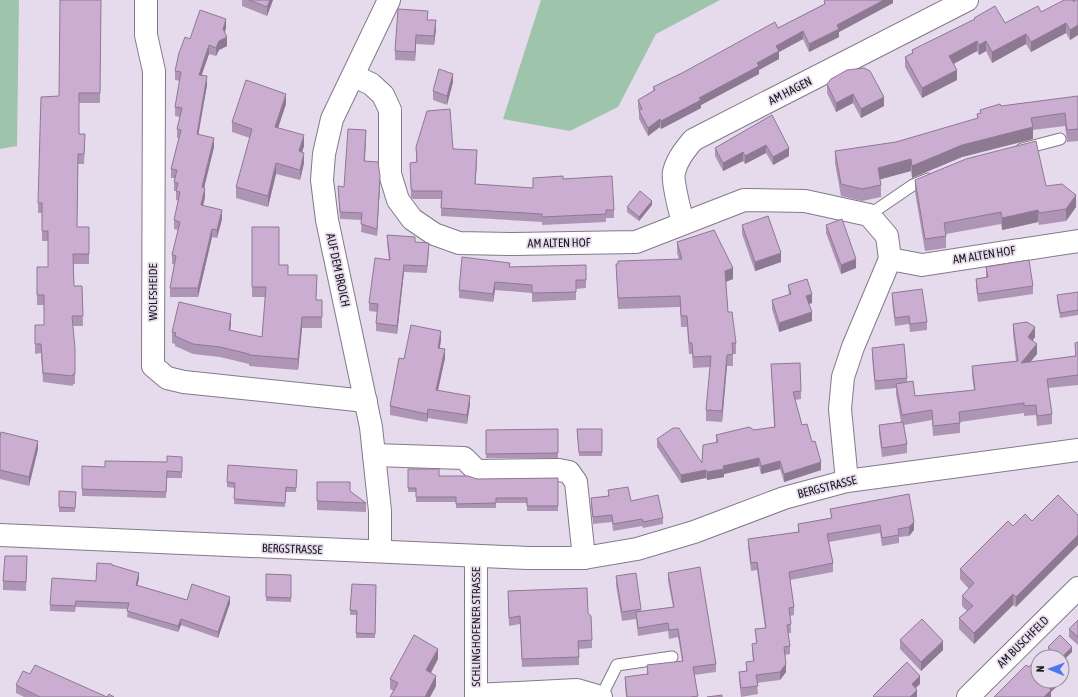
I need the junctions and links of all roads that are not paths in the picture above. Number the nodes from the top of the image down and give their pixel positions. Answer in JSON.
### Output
{"nodes":[{"id":1,"x":146,"y":0,"type":"edge"},
{"id":2,"x":389,"y":0,"type":"edge"},
{"id":3,"x":967,"y":0,"type":"edge"},
{"id":4,"x":354,"y":76,"type":"junction"},
{"id":5,"x":1060,"y":139,"type":"dead end"},
{"id":6,"x":1012,"y":151,"type":"edge"},
{"id":7,"x":935,"y":176,"type":"edge"},
{"id":8,"x":869,"y":215,"type":"junction"},
{"id":9,"x":684,"y":223,"type":"junction"},
{"id":10,"x":1078,"y":241,"type":"edge"},
{"id":11,"x":890,"y":259,"type":"junction"},
{"id":12,"x":366,"y":400,"type":"junction"},
{"id":13,"x":1078,"y":450,"type":"edge"},
{"id":14,"x":374,"y":456,"type":"junction"},
{"id":15,"x":847,"y":481,"type":"junction"},
{"id":16,"x":0,"y":535,"type":"edge"},
{"id":17,"x":380,"y":551,"type":"junction"},
{"id":18,"x":476,"y":556,"type":"junction"},
{"id":19,"x":584,"y":558,"type":"junction"},
{"id":20,"x":1078,"y":588,"type":"edge"},
{"id":21,"x":672,"y":657,"type":"dead end"},
{"id":22,"x":476,"y":696,"type":"edge"},
{"id":23,"x":601,"y":697,"type":"edge"},
{"id":24,"x":968,"y":697,"type":"edge"}],
"edges":[{"from":1,"to":12,"type":"street","name":"WOLFSHEIDE"},
{"from":2,"to":4,"type":"street","name":"AUF DEM BROICH"},
{"from":3,"to":9,"type":"street","name":"AM HAGEN"},
{"from":4,"to":9,"type":"street","name":"AM ALTEN HOF"},
{"from":4,"to":12,"type":"street","name":"AUF DEM BROICH"},
{"from":5,"to":6,"type":"lane"},
{"from":7,"to":8,"type":"lane"},
{"from":8,"to":9,"type":"street","name":"AM ALTEN HOF"},
{"from":8,"to":11,"type":"street"},
{"from":10,"to":11,"type":"street","name":"AM ALTEN HOF"},
{"from":11,"to":15,"type":"street"},
{"from":12,"to":14,"type":"street","name":"AUF DEM BROICH"},
{"from":13,"to":15,"type":"street","name":"BERGSTRASSE"},
{"from":14,"to":17,"type":"street","name":"AUF DEM BROICH"},
{"from":14,"to":19,"type":"street"},
{"from":15,"to":19,"type":"street","name":"BERGSTRASSE"},
{"from":16,"to":17,"type":"street","name":"BERGSTRASSE"},
{"from":17,"to":18,"type":"street","name":"BERGSTRASSE"},
{"from":18,"to":19,"type":"street","name":"BERGSTRASSE"},
{"from":18,"to":22,"type":"street","name":"SCHLINGHOFENER STRASSE"},
{"from":20,"to":24,"type":"street","name":"AM BUSCHFELD"},
{"from":21,"to":23,"type":"lane"},
{"from":22,"to":23,"type":"street"}]}
